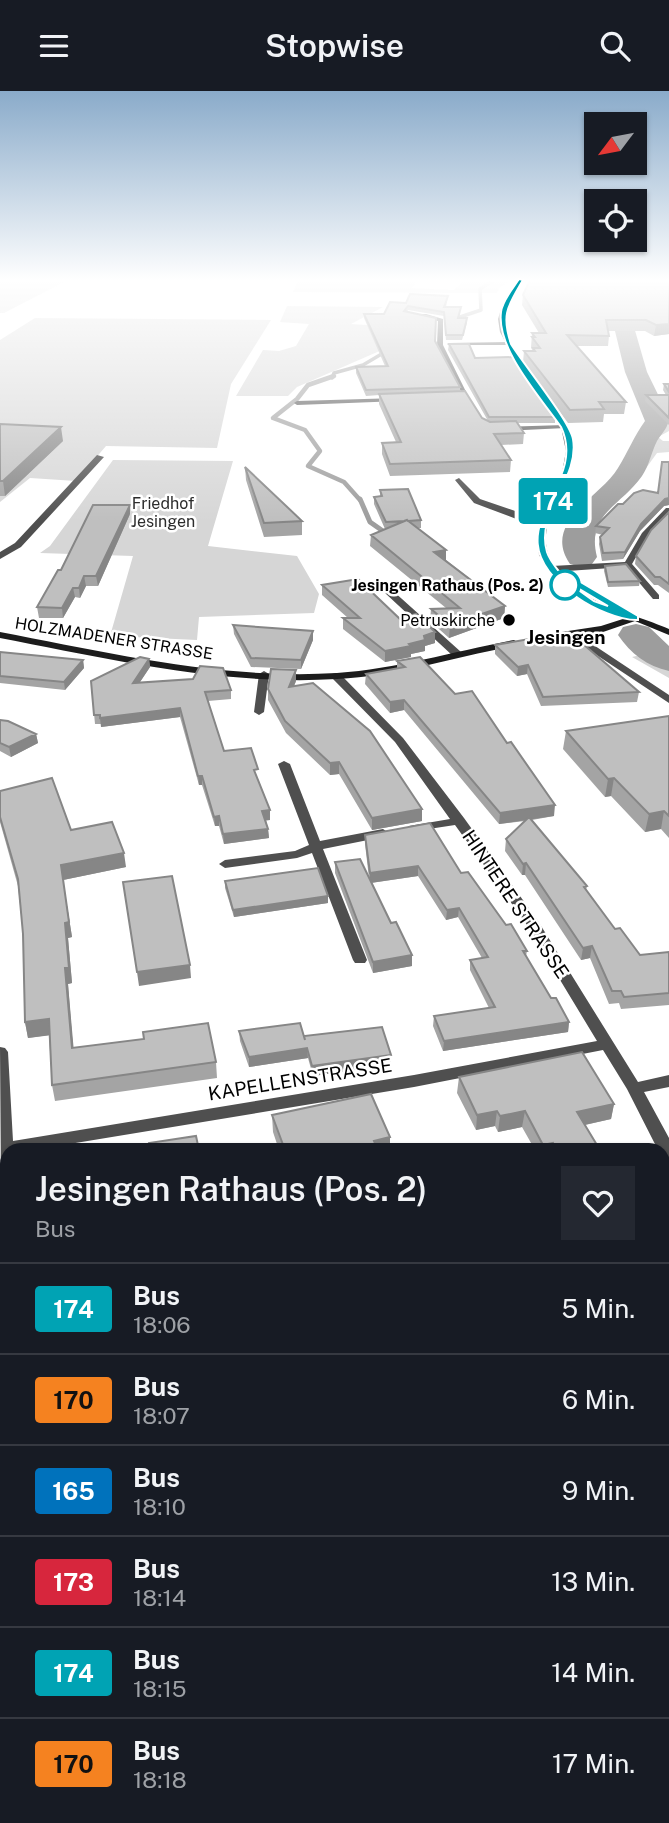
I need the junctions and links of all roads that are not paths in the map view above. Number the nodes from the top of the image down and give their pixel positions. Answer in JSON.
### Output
{"nodes":[{"id":1,"x":448,"y":361,"type":"edge"},
{"id":2,"x":519,"y":361,"type":"edge"},
{"id":3,"x":466,"y":397,"type":"junction"},
{"id":4,"x":453,"y":398,"type":"edge"},
{"id":5,"x":401,"y":400,"type":"edge"},
{"id":6,"x":297,"y":403,"type":"dead end"},
{"id":7,"x":477,"y":414,"type":"edge"},
{"id":8,"x":564,"y":427,"type":"junction"},
{"id":9,"x":491,"y":429,"type":"edge"},
{"id":10,"x":100,"y":457,"type":"dead end"},
{"id":11,"x":459,"y":480,"type":"edge"},
{"id":12,"x":669,"y":510,"type":"edge"},
{"id":13,"x":543,"y":522,"type":"junction"},
{"id":14,"x":0,"y":556,"type":"edge"},
{"id":15,"x":628,"y":564,"type":"junction"},
{"id":16,"x":552,"y":569,"type":"junction"},
{"id":17,"x":387,"y":585,"type":"dead end"},
{"id":18,"x":656,"y":597,"type":"dead end"},
{"id":19,"x":635,"y":618,"type":"junction"},
{"id":20,"x":669,"y":632,"type":"edge"},
{"id":21,"x":571,"y":633,"type":"junction"},
{"id":22,"x":0,"y":635,"type":"edge"},
{"id":23,"x":547,"y":638,"type":"edge"},
{"id":24,"x":523,"y":642,"type":"edge"},
{"id":25,"x":457,"y":654,"type":"junction"},
{"id":26,"x":264,"y":674,"type":"junction"},
{"id":27,"x":336,"y":676,"type":"junction"},
{"id":28,"x":669,"y":700,"type":"edge"},
{"id":29,"x":260,"y":712,"type":"dead end"},
{"id":30,"x":284,"y":764,"type":"dead end"},
{"id":31,"x":460,"y":821,"type":"junction"},
{"id":32,"x":316,"y":848,"type":"junction"},
{"id":33,"x":225,"y":865,"type":"dead end"},
{"id":34,"x":360,"y":960,"type":"dead end"},
{"id":35,"x":607,"y":1044,"type":"junction"},
{"id":36,"x":0,"y":1052,"type":"edge"},
{"id":37,"x":669,"y":1081,"type":"edge"},
{"id":38,"x":634,"y":1088,"type":"junction"},
{"id":39,"x":3,"y":1143,"type":"edge"},
{"id":40,"x":39,"y":1143,"type":"edge"},
{"id":41,"x":663,"y":1143,"type":"edge"}],
"edges":[{"from":1,"to":3,"type":"street"},
{"from":2,"to":8,"type":"main road"},
{"from":3,"to":4,"type":"street"},
{"from":3,"to":7,"type":"street"},
{"from":5,"to":6,"type":"street"},
{"from":8,"to":9,"type":"street"},
{"from":8,"to":13,"type":"main road"},
{"from":10,"to":14,"type":"street"},
{"from":11,"to":13,"type":"street"},
{"from":12,"to":15,"type":"street"},
{"from":13,"to":16,"type":"main road"},
{"from":15,"to":16,"type":"street"},
{"from":15,"to":18,"type":"street"},
{"from":16,"to":19,"type":"main road"},
{"from":17,"to":25,"type":"street"},
{"from":19,"to":20,"type":"main road"},
{"from":19,"to":21,"type":"main road"},
{"from":21,"to":23,"type":"main road"},
{"from":21,"to":28,"type":"street"},
{"from":22,"to":26,"type":"main road","name":"HOLZMADENER STRASSE"},
{"from":24,"to":25,"type":"main road","name":"HOLZMADENER STRASSE"},
{"from":25,"to":27,"type":"main road","name":"HOLZMADENER STRASSE"},
{"from":26,"to":27,"type":"main road","name":"HOLZMADENER STRASSE"},
{"from":26,"to":29,"type":"street"},
{"from":27,"to":31,"type":"street","name":"HINTERE STRASSE"},
{"from":30,"to":32,"type":"street"},
{"from":31,"to":32,"type":"street"},
{"from":31,"to":35,"type":"street","name":"HINTERE STRASSE"},
{"from":32,"to":33,"type":"street"},
{"from":32,"to":34,"type":"street"},
{"from":35,"to":38,"type":"street","name":"HINTERE STRASSE"},
{"from":35,"to":40,"type":"street","name":"KAPELLENSTRASSE"},
{"from":36,"to":39,"type":"street"},
{"from":37,"to":38,"type":"street"},
{"from":38,"to":41,"type":"street","name":"HINTERE STRASSE"}]}
